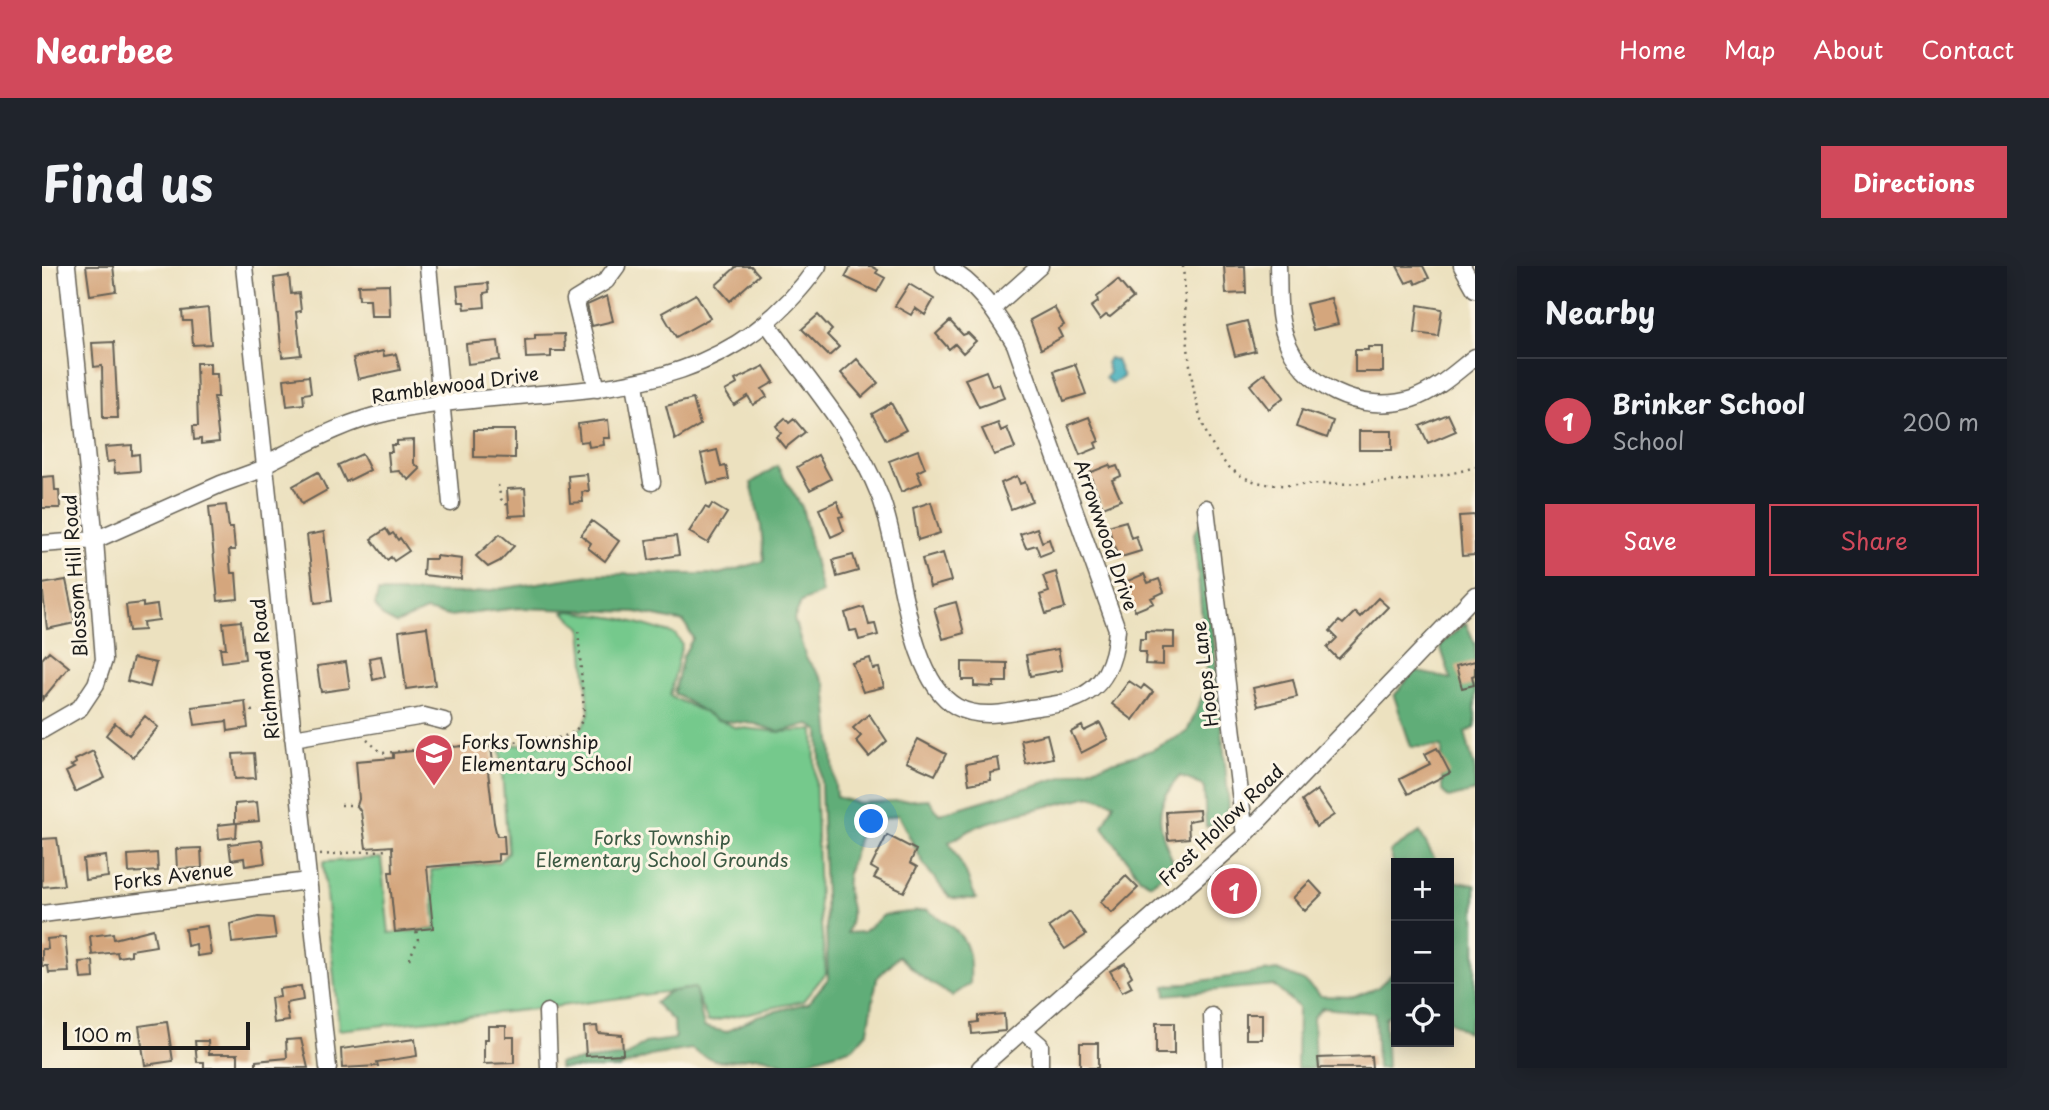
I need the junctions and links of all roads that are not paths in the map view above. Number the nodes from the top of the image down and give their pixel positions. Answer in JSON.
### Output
{"nodes":[{"id":1,"x":67,"y":266,"type":"edge"},
{"id":2,"x":244,"y":266,"type":"edge"},
{"id":3,"x":428,"y":266,"type":"edge"},
{"id":4,"x":617,"y":266,"type":"edge"},
{"id":5,"x":818,"y":266,"type":"edge"},
{"id":6,"x":944,"y":266,"type":"edge"},
{"id":7,"x":1040,"y":266,"type":"edge"},
{"id":8,"x":1278,"y":266,"type":"edge"},
{"id":9,"x":1462,"y":266,"type":"edge"},
{"id":10,"x":1475,"y":289,"type":"edge"},
{"id":11,"x":993,"y":308,"type":"junction"},
{"id":12,"x":767,"y":323,"type":"junction"},
{"id":13,"x":1475,"y":356,"type":"edge"},
{"id":14,"x":635,"y":384,"type":"junction"},
{"id":15,"x":597,"y":389,"type":"junction"},
{"id":16,"x":441,"y":404,"type":"junction"},
{"id":17,"x":265,"y":468,"type":"junction"},
{"id":18,"x":652,"y":482,"type":"dead end"},
{"id":19,"x":451,"y":503,"type":"dead end"},
{"id":20,"x":1206,"y":508,"type":"dead end"},
{"id":21,"x":95,"y":540,"type":"junction"},
{"id":22,"x":42,"y":544,"type":"edge"},
{"id":23,"x":1475,"y":595,"type":"edge"},
{"id":24,"x":444,"y":721,"type":"dead end"},
{"id":25,"x":42,"y":730,"type":"edge"},
{"id":26,"x":293,"y":738,"type":"junction"},
{"id":27,"x":1245,"y":835,"type":"junction"},
{"id":28,"x":308,"y":881,"type":"junction"},
{"id":29,"x":42,"y":914,"type":"edge"},
{"id":30,"x":547,"y":1012,"type":"dead end"},
{"id":31,"x":1212,"y":1016,"type":"dead end"},
{"id":32,"x":1023,"y":1031,"type":"junction"},
{"id":33,"x":328,"y":1068,"type":"edge"},
{"id":34,"x":550,"y":1068,"type":"edge"},
{"id":35,"x":980,"y":1068,"type":"edge"},
{"id":36,"x":1040,"y":1068,"type":"edge"},
{"id":37,"x":1214,"y":1068,"type":"edge"}],
"edges":[{"from":1,"to":21,"type":"street","name":"Blossom Hill Road"},
{"from":2,"to":17,"type":"street","name":"Richmond Road"},
{"from":3,"to":16,"type":"street"},
{"from":4,"to":15,"type":"street"},
{"from":5,"to":12,"type":"street","name":"Ramblewood Drive"},
{"from":6,"to":11,"type":"street","name":"Arrowwood Drive"},
{"from":7,"to":11,"type":"street"},
{"from":8,"to":13,"type":"street"},
{"from":9,"to":10,"type":"street"},
{"from":11,"to":12,"type":"street","name":"Arrowwood Drive"},
{"from":12,"to":14,"type":"street","name":"Ramblewood Drive"},
{"from":14,"to":15,"type":"street","name":"Ramblewood Drive"},
{"from":14,"to":18,"type":"street"},
{"from":15,"to":16,"type":"street","name":"Ramblewood Drive"},
{"from":16,"to":17,"type":"street","name":"Ramblewood Drive"},
{"from":16,"to":19,"type":"street"},
{"from":17,"to":21,"type":"street","name":"Ramblewood Drive"},
{"from":17,"to":26,"type":"street","name":"Richmond Road"},
{"from":20,"to":27,"type":"street","name":"Hoops Lane"},
{"from":21,"to":22,"type":"street","name":"Ramblewood Drive"},
{"from":21,"to":25,"type":"street","name":"Blossom Hill Road"},
{"from":23,"to":27,"type":"street","name":"Frost Hollow Road"},
{"from":24,"to":26,"type":"street"},
{"from":26,"to":28,"type":"street","name":"Richmond Road"},
{"from":27,"to":32,"type":"street","name":"Frost Hollow Road"},
{"from":28,"to":29,"type":"street","name":"Forks Avenue"},
{"from":28,"to":33,"type":"street","name":"Richmond Road"},
{"from":30,"to":34,"type":"street"},
{"from":31,"to":37,"type":"street"},
{"from":32,"to":35,"type":"street","name":"Frost Hollow Road"},
{"from":32,"to":36,"type":"street"}]}
